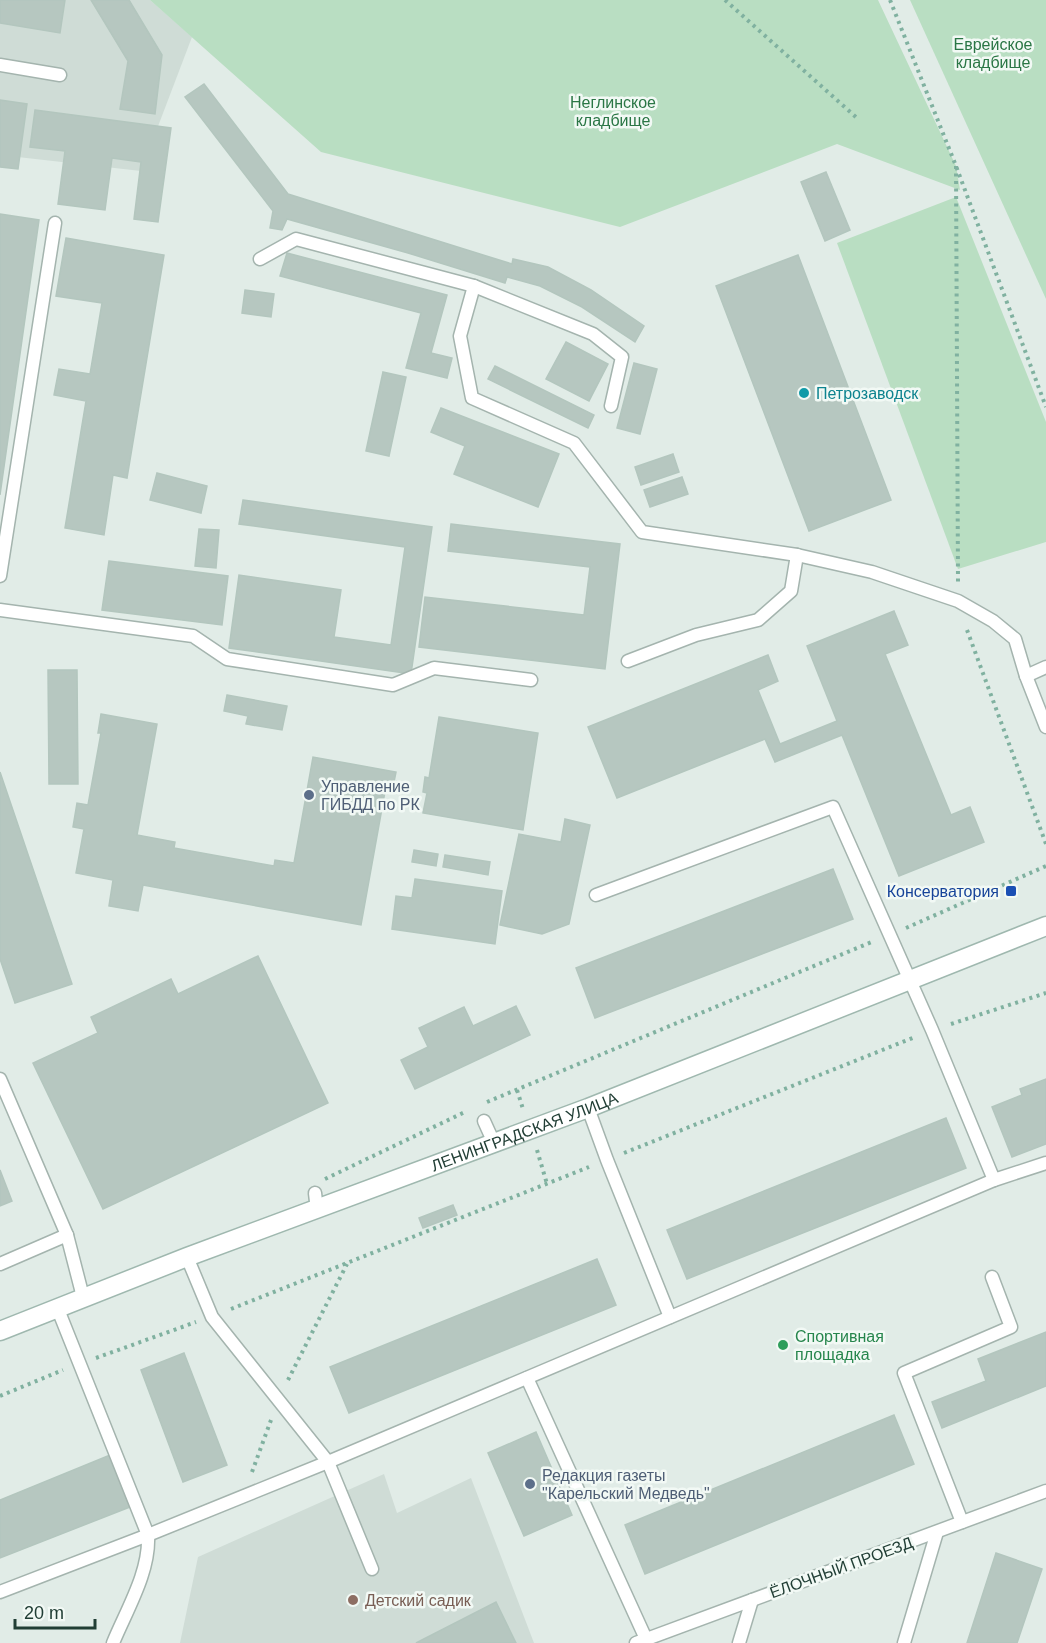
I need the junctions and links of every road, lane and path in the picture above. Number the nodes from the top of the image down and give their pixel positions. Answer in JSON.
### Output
{"nodes":[{"id":1,"x":725,"y":0,"type":"edge"},
{"id":2,"x":890,"y":0,"type":"edge"},
{"id":3,"x":0,"y":65,"type":"edge"},
{"id":4,"x":60,"y":75,"type":"dead end"},
{"id":5,"x":857,"y":118,"type":"dead end"},
{"id":6,"x":956,"y":166,"type":"junction"},
{"id":7,"x":55,"y":223,"type":"dead end"},
{"id":8,"x":260,"y":259,"type":"dead end"},
{"id":9,"x":474,"y":286,"type":"junction"},
{"id":10,"x":611,"y":406,"type":"dead end"},
{"id":11,"x":1046,"y":407,"type":"edge"},
{"id":12,"x":797,"y":555,"type":"junction"},
{"id":13,"x":0,"y":576,"type":"edge"},
{"id":14,"x":958,"y":601,"type":"junction"},
{"id":15,"x":0,"y":610,"type":"edge"},
{"id":16,"x":628,"y":661,"type":"dead end"},
{"id":17,"x":1046,"y":667,"type":"edge"},
{"id":18,"x":1026,"y":676,"type":"junction"},
{"id":19,"x":531,"y":680,"type":"dead end"},
{"id":20,"x":1046,"y":727,"type":"edge"},
{"id":21,"x":1046,"y":844,"type":"edge"},
{"id":22,"x":1046,"y":866,"type":"edge"},
{"id":23,"x":596,"y":895,"type":"dead end"},
{"id":24,"x":1046,"y":926,"type":"edge"},
{"id":25,"x":890,"y":934,"type":"junction"},
{"id":26,"x":909,"y":981,"type":"junction"},
{"id":27,"x":1046,"y":993,"type":"edge"},
{"id":28,"x":932,"y":1030,"type":"junction"},
{"id":29,"x":0,"y":1079,"type":"edge"},
{"id":30,"x":588,"y":1108,"type":"junction"},
{"id":31,"x":484,"y":1121,"type":"dead end"},
{"id":32,"x":494,"y":1143,"type":"junction"},
{"id":33,"x":607,"y":1160,"type":"junction"},
{"id":34,"x":1046,"y":1163,"type":"edge"},
{"id":35,"x":321,"y":1180,"type":"dead end"},
{"id":36,"x":993,"y":1180,"type":"junction"},
{"id":37,"x":67,"y":1235,"type":"junction"},
{"id":38,"x":187,"y":1257,"type":"junction"},
{"id":39,"x":0,"y":1264,"type":"edge"},
{"id":40,"x":347,"y":1264,"type":"junction"},
{"id":41,"x":992,"y":1277,"type":"dead end"},
{"id":42,"x":83,"y":1297,"type":"junction"},
{"id":43,"x":57,"y":1307,"type":"junction"},
{"id":44,"x":212,"y":1317,"type":"junction"},
{"id":45,"x":670,"y":1317,"type":"junction"},
{"id":46,"x":0,"y":1331,"type":"edge"},
{"id":47,"x":80,"y":1364,"type":"junction"},
{"id":48,"x":527,"y":1378,"type":"junction"},
{"id":49,"x":0,"y":1396,"type":"edge"},
{"id":50,"x":279,"y":1398,"type":"junction"},
{"id":51,"x":328,"y":1462,"type":"junction"},
{"id":52,"x":1046,"y":1491,"type":"edge"},
{"id":53,"x":244,"y":1496,"type":"junction"},
{"id":54,"x":962,"y":1522,"type":"junction"},
{"id":55,"x":937,"y":1532,"type":"junction"},
{"id":56,"x":148,"y":1534,"type":"junction"},
{"id":57,"x":372,"y":1569,"type":"dead end"},
{"id":58,"x":0,"y":1592,"type":"edge"},
{"id":59,"x":752,"y":1600,"type":"junction"},
{"id":60,"x":641,"y":1641,"type":"edge"},
{"id":61,"x":113,"y":1643,"type":"edge"},
{"id":62,"x":739,"y":1643,"type":"edge"},
{"id":63,"x":904,"y":1643,"type":"edge"}],
"edges":[{"from":1,"to":5,"type":"path"},
{"from":2,"to":6,"type":"path"},
{"from":3,"to":4,"type":"lane"},
{"from":6,"to":11,"type":"path"},
{"from":6,"to":14,"type":"path"},
{"from":7,"to":13,"type":"lane"},
{"from":8,"to":9,"type":"lane"},
{"from":9,"to":10,"type":"lane"},
{"from":9,"to":12,"type":"lane"},
{"from":12,"to":14,"type":"lane"},
{"from":12,"to":16,"type":"lane"},
{"from":14,"to":18,"type":"lane"},
{"from":14,"to":21,"type":"path"},
{"from":15,"to":19,"type":"lane"},
{"from":17,"to":18,"type":"lane"},
{"from":18,"to":20,"type":"lane"},
{"from":22,"to":25,"type":"path"},
{"from":23,"to":25,"type":"lane"},
{"from":24,"to":26,"type":"main road","name":"ЛЕНИНГРАДСКАЯ УЛИЦА"},
{"from":25,"to":26,"type":"lane"},
{"from":25,"to":35,"type":"path"},
{"from":26,"to":28,"type":"lane"},
{"from":26,"to":30,"type":"main road","name":"ЛЕНИНГРАДСКАЯ УЛИЦА"},
{"from":27,"to":28,"type":"path"},
{"from":28,"to":33,"type":"path"},
{"from":28,"to":36,"type":"lane"},
{"from":29,"to":37,"type":"lane"},
{"from":30,"to":32,"type":"main road","name":"ЛЕНИНГРАДСКАЯ УЛИЦА"},
{"from":30,"to":33,"type":"lane"},
{"from":31,"to":32,"type":"lane"},
{"from":32,"to":38,"type":"main road","name":"ЛЕНИНГРАДСКАЯ УЛИЦА"},
{"from":33,"to":40,"type":"path"},
{"from":33,"to":45,"type":"lane"},
{"from":34,"to":36,"type":"lane"},
{"from":36,"to":45,"type":"lane"},
{"from":37,"to":39,"type":"lane"},
{"from":37,"to":42,"type":"lane"},
{"from":38,"to":42,"type":"main road","name":"ЛЕНИНГРАДСКАЯ УЛИЦА"},
{"from":38,"to":44,"type":"lane"},
{"from":40,"to":44,"type":"path"},
{"from":40,"to":50,"type":"path"},
{"from":41,"to":54,"type":"lane"},
{"from":42,"to":43,"type":"main road","name":"ЛЕНИНГРАДСКАЯ УЛИЦА"},
{"from":43,"to":46,"type":"main road","name":"ЛЕНИНГРАДСКАЯ УЛИЦА"},
{"from":43,"to":47,"type":"lane"},
{"from":44,"to":47,"type":"path"},
{"from":44,"to":50,"type":"lane"},
{"from":45,"to":48,"type":"lane"},
{"from":47,"to":49,"type":"path"},
{"from":47,"to":56,"type":"lane"},
{"from":48,"to":51,"type":"lane"},
{"from":48,"to":60,"type":"lane"},
{"from":50,"to":51,"type":"lane"},
{"from":50,"to":53,"type":"path"},
{"from":51,"to":53,"type":"lane"},
{"from":51,"to":57,"type":"lane"},
{"from":52,"to":54,"type":"lane","name":"ЁЛОЧНЫЙ ПРОЕЗД"},
{"from":53,"to":56,"type":"lane"},
{"from":54,"to":55,"type":"lane","name":"ЁЛОЧНЫЙ ПРОЕЗД"},
{"from":55,"to":59,"type":"lane","name":"ЁЛОЧНЫЙ ПРОЕЗД"},
{"from":55,"to":63,"type":"lane"},
{"from":56,"to":58,"type":"lane"},
{"from":56,"to":61,"type":"lane"},
{"from":59,"to":60,"type":"lane","name":"ЁЛОЧНЫЙ ПРОЕЗД"},
{"from":59,"to":62,"type":"lane"}]}
